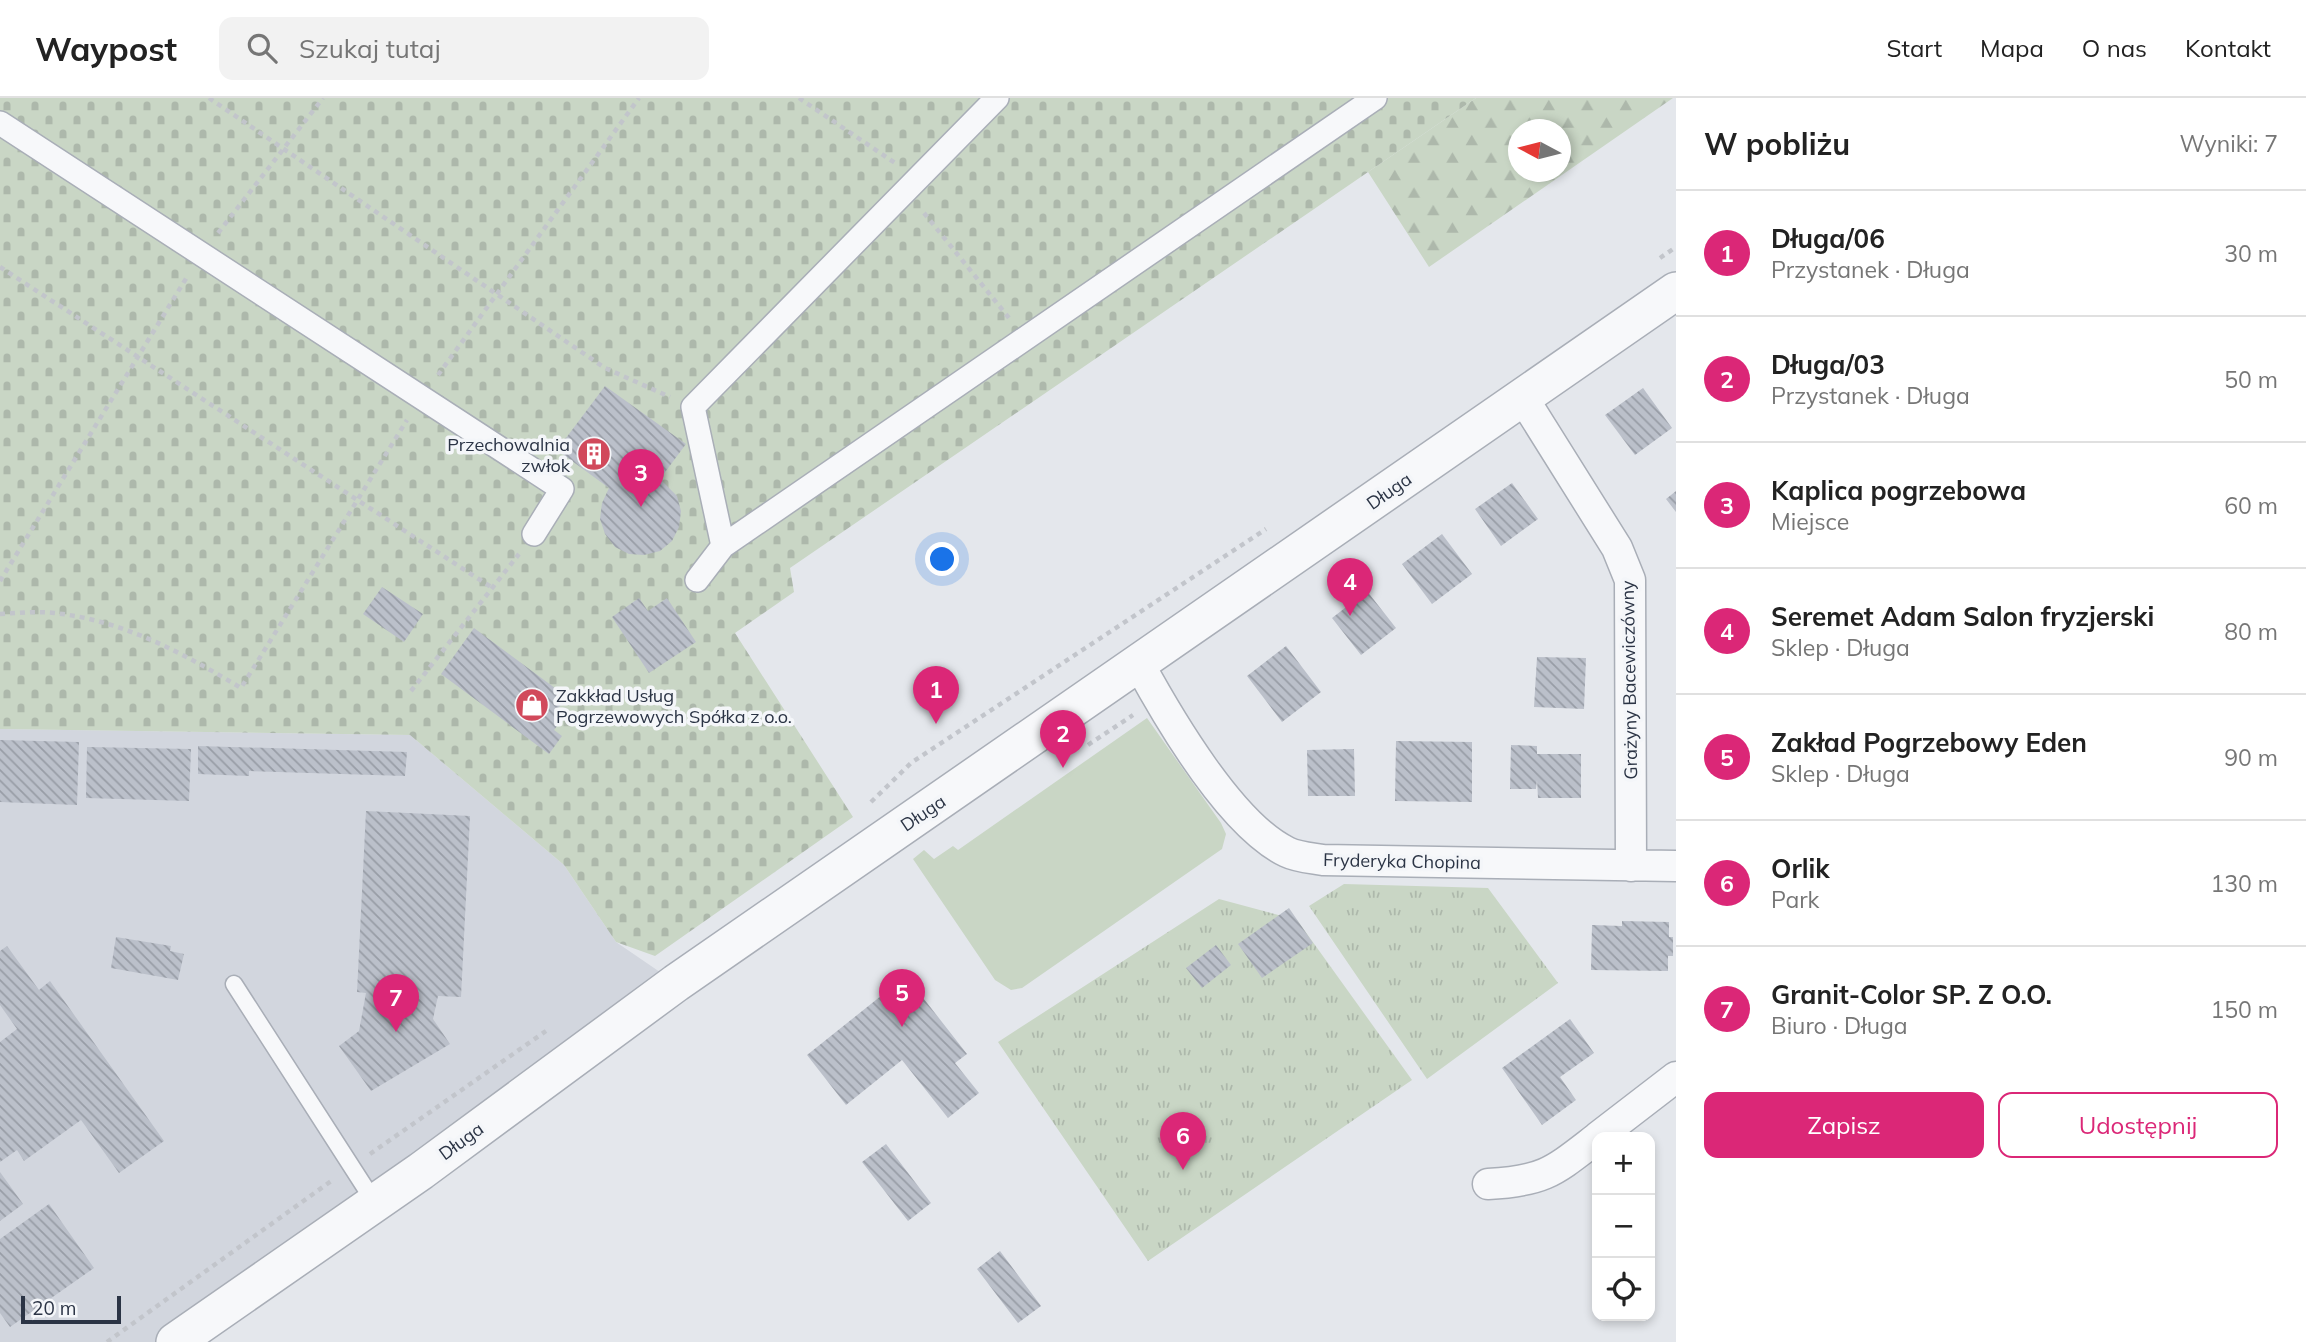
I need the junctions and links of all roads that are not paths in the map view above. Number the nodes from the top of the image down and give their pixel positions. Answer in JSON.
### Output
{"nodes":[{"id":1,"x":997,"y":98,"type":"edge"},
{"id":2,"x":1375,"y":98,"type":"edge"},
{"id":3,"x":0,"y":123,"type":"edge"},
{"id":4,"x":1676,"y":290,"type":"edge"},
{"id":5,"x":1523,"y":398,"type":"junction"},
{"id":6,"x":534,"y":534,"type":"road end"},
{"id":7,"x":723,"y":546,"type":"junction"},
{"id":8,"x":697,"y":580,"type":"dead end"},
{"id":9,"x":1139,"y":664,"type":"junction"},
{"id":10,"x":1631,"y":866,"type":"junction"},
{"id":11,"x":1676,"y":866,"type":"edge"},
{"id":12,"x":234,"y":984,"type":"dead end"},
{"id":13,"x":1676,"y":1077,"type":"edge"},
{"id":14,"x":1606,"y":1132,"type":"edge"},
{"id":15,"x":1592,"y":1142,"type":"edge"},
{"id":16,"x":1489,"y":1184,"type":"dead end"},
{"id":17,"x":375,"y":1203,"type":"junction"},
{"id":18,"x":174,"y":1342,"type":"edge"}],
"edges":[{"from":1,"to":7,"type":"street"},
{"from":2,"to":7,"type":"street"},
{"from":3,"to":6,"type":"street"},
{"from":4,"to":5,"type":"street","name":"Długa"},
{"from":5,"to":9,"type":"street","name":"Długa"},
{"from":5,"to":10,"type":"street","name":"Grażyny Bacewiczówny"},
{"from":7,"to":8,"type":"street"},
{"from":9,"to":10,"type":"street","name":"Fryderyka Chopina"},
{"from":9,"to":17,"type":"street","name":"Długa"},
{"from":10,"to":11,"type":"street","name":"Fryderyka Chopina"},
{"from":12,"to":17,"type":"lane"},
{"from":13,"to":14,"type":"street"},
{"from":15,"to":16,"type":"street"},
{"from":17,"to":18,"type":"street","name":"Długa"}]}
